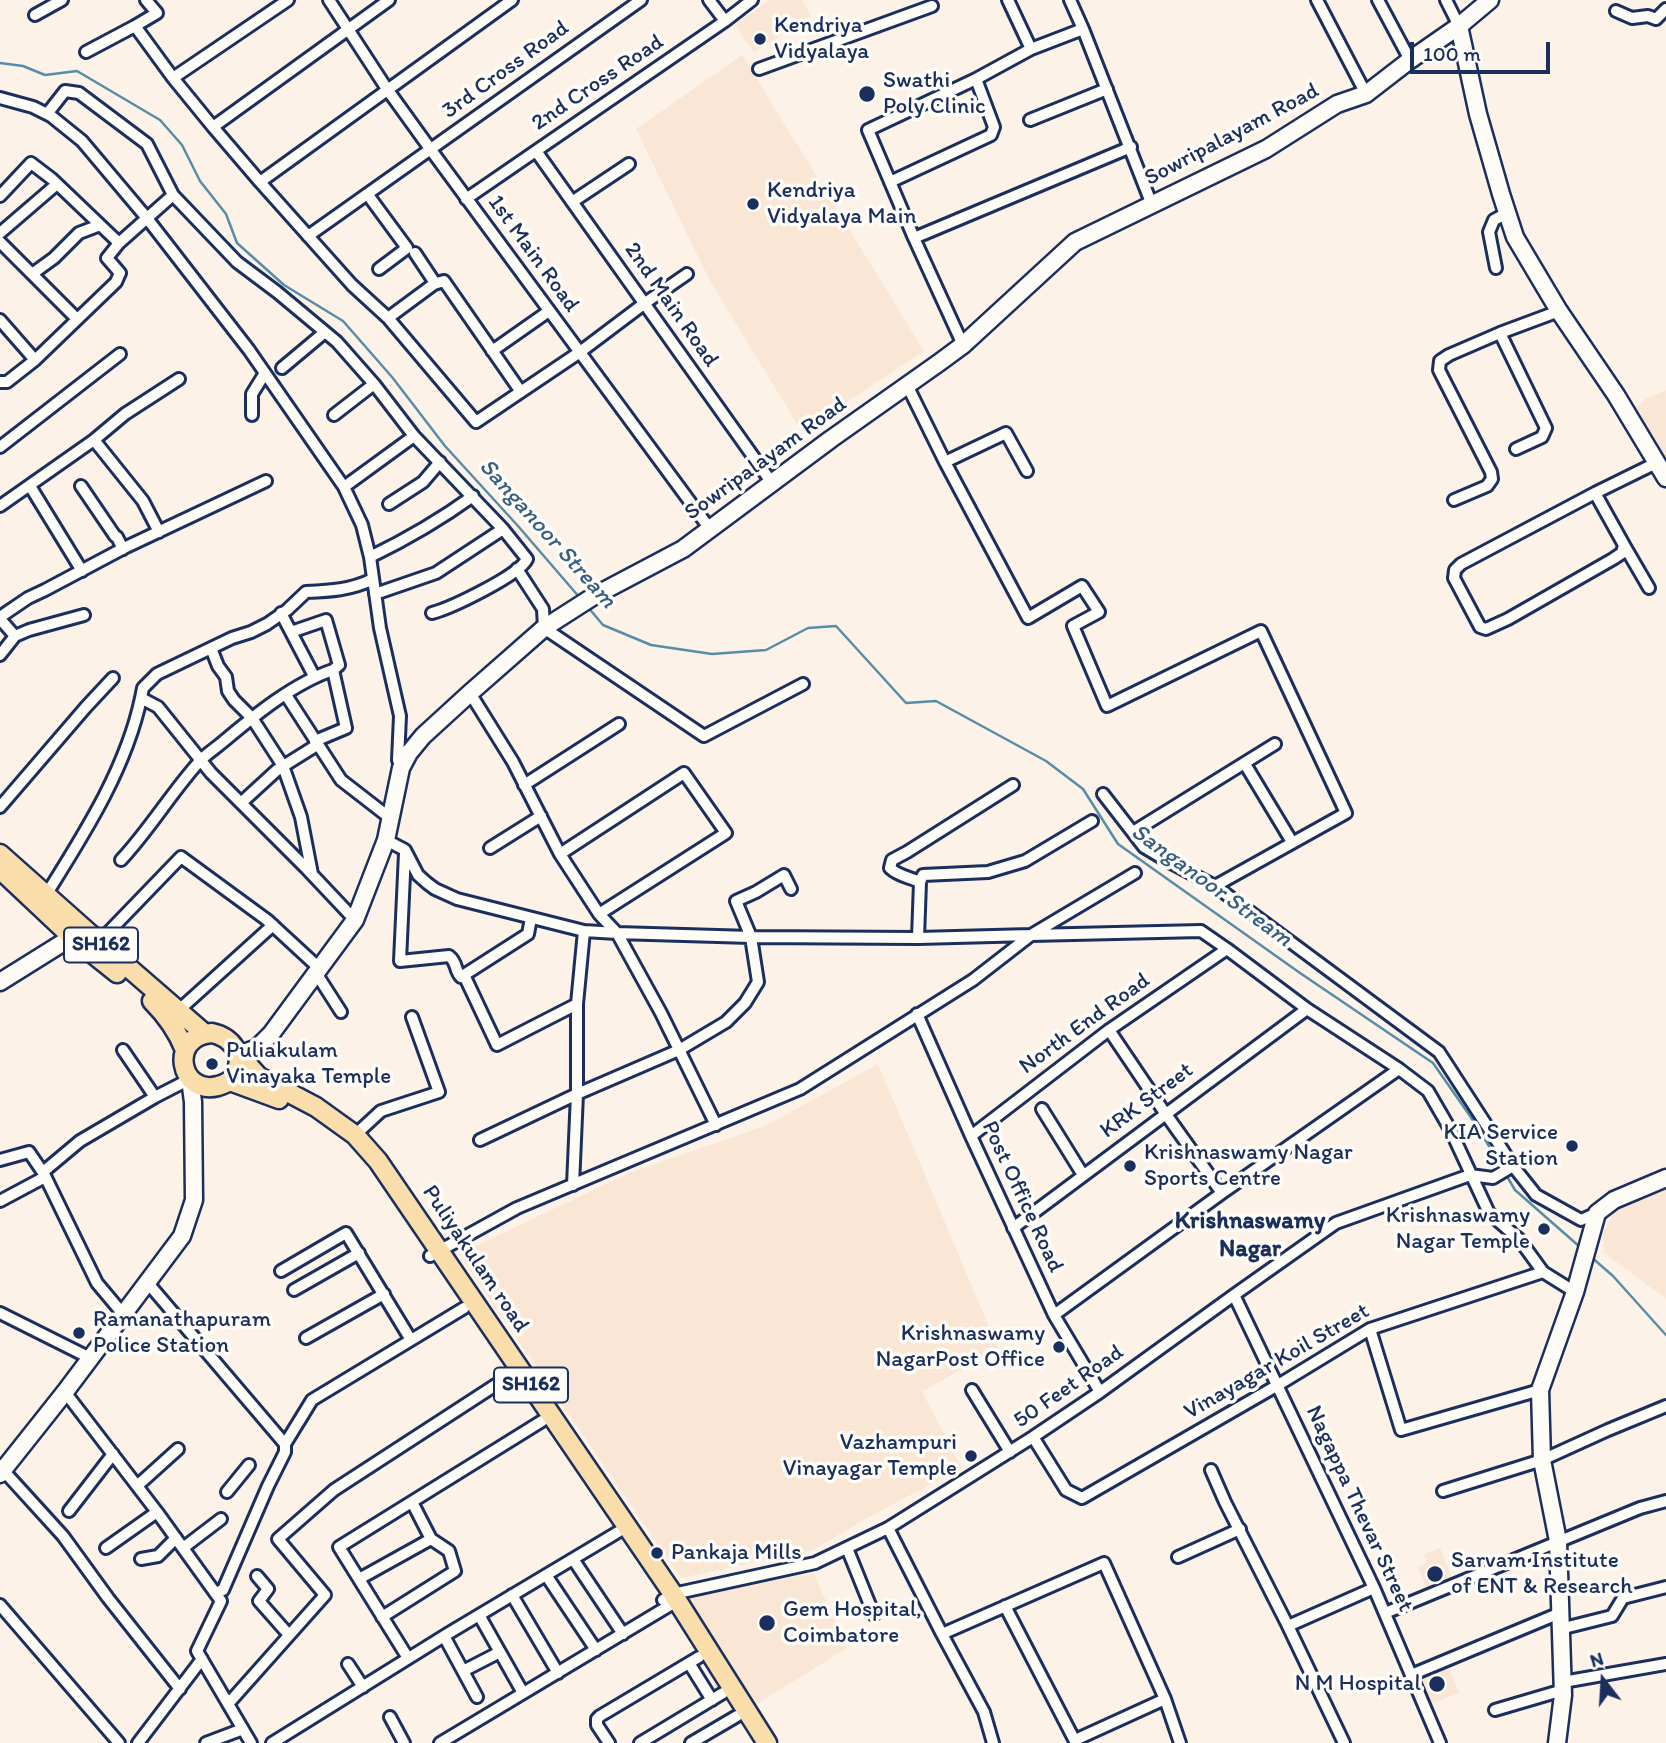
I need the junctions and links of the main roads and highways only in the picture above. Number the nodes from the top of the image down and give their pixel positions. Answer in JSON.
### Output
{"nodes":[{"id":1,"x":0,"y":853,"type":"edge"},
{"id":2,"x":0,"y":869,"type":"edge"},
{"id":3,"x":94,"y":946,"type":"junction"},
{"id":4,"x":205,"y":1034,"type":"junction"},
{"id":5,"x":185,"y":1050,"type":"junction"},
{"id":6,"x":239,"y":1055,"type":"junction"},
{"id":7,"x":230,"y":1081,"type":"junction"},
{"id":8,"x":434,"y":1253,"type":"junction"},
{"id":9,"x":670,"y":1601,"type":"junction"},
{"id":10,"x":754,"y":1743,"type":"edge"},
{"id":11,"x":767,"y":1743,"type":"edge"}],
"edges":[{"from":1,"to":3,"type":"main road","number":"SH162"},
{"from":2,"to":3,"type":"main road","number":"SH162"},
{"from":3,"to":4,"type":"main road","number":"SH162"},
{"from":3,"to":5,"type":"main road"},
{"from":4,"to":5,"type":"main road"},
{"from":4,"to":6,"type":"main road","name":"Puliyakulam road","number":"SH162"},
{"from":5,"to":7,"type":"main road"},
{"from":6,"to":7,"type":"main road"},
{"from":6,"to":8,"type":"main road","name":"Puliyakulam road","number":"SH162"},
{"from":7,"to":8,"type":"main road","name":"Puliyakulam road","number":"SH162"},
{"from":8,"to":9,"type":"main road","name":"Puliyakulam road","number":"SH162"},
{"from":8,"to":9,"type":"main road","name":"Puliyakulam road","number":"SH162"},
{"from":9,"to":10,"type":"main road","name":"Puliyakulam road","number":"SH162"},
{"from":9,"to":11,"type":"main road","name":"Puliyakulam road","number":"SH162"}]}
